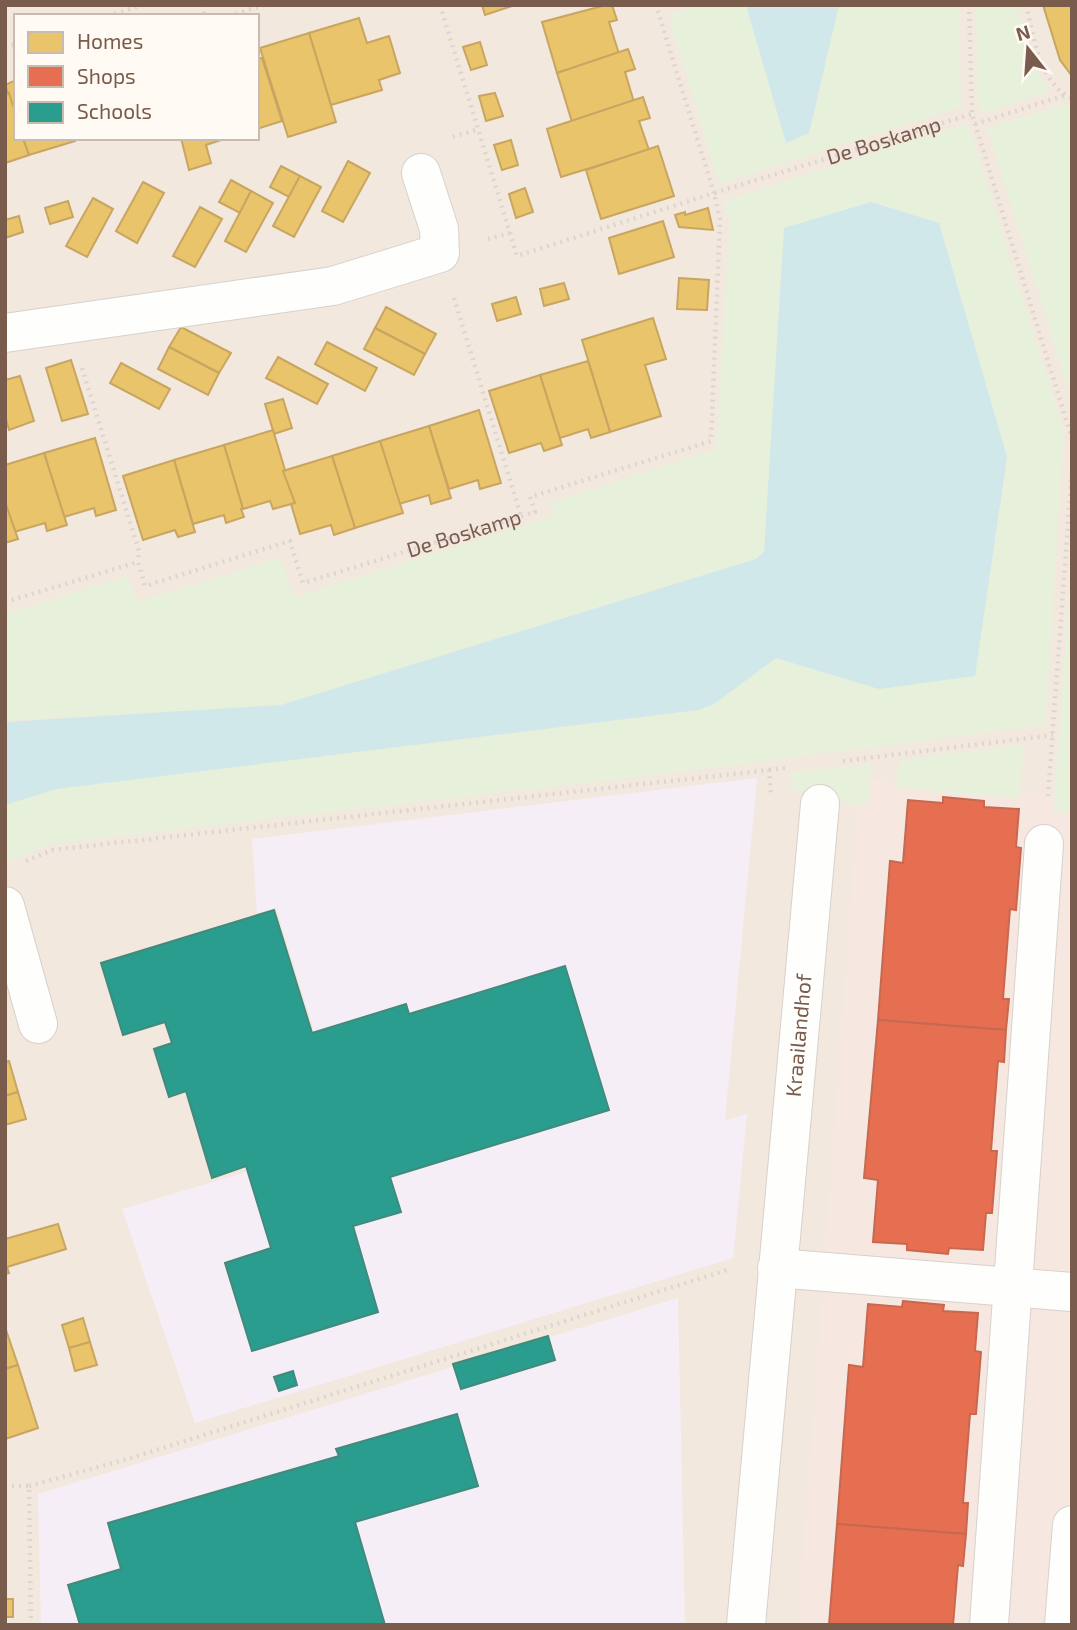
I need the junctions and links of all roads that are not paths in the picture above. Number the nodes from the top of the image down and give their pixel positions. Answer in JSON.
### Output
{"nodes":[{"id":1,"x":421,"y":173,"type":"dead end"},
{"id":2,"x":5,"y":333,"type":"edge"},
{"id":3,"x":820,"y":804,"type":"road end"},
{"id":4,"x":1044,"y":844,"type":"road end"},
{"id":5,"x":5,"y":906,"type":"edge"},
{"id":6,"x":38,"y":1024,"type":"dead end"},
{"id":7,"x":777,"y":1268,"type":"junction"},
{"id":8,"x":1014,"y":1287,"type":"junction"},
{"id":9,"x":1072,"y":1293,"type":"edge"},
{"id":10,"x":1072,"y":1525,"type":"edge"},
{"id":11,"x":746,"y":1625,"type":"edge"},
{"id":12,"x":989,"y":1625,"type":"edge"},
{"id":13,"x":1063,"y":1625,"type":"edge"}],
"edges":[{"from":1,"to":2,"type":"street"},
{"from":3,"to":7,"type":"street","name":"Kraailandhof"},
{"from":4,"to":8,"type":"street"},
{"from":5,"to":6,"type":"street"},
{"from":7,"to":8,"type":"street"},
{"from":7,"to":11,"type":"street","name":"Kraailandhof"},
{"from":8,"to":9,"type":"street"},
{"from":8,"to":12,"type":"street"},
{"from":10,"to":13,"type":"street"}]}
